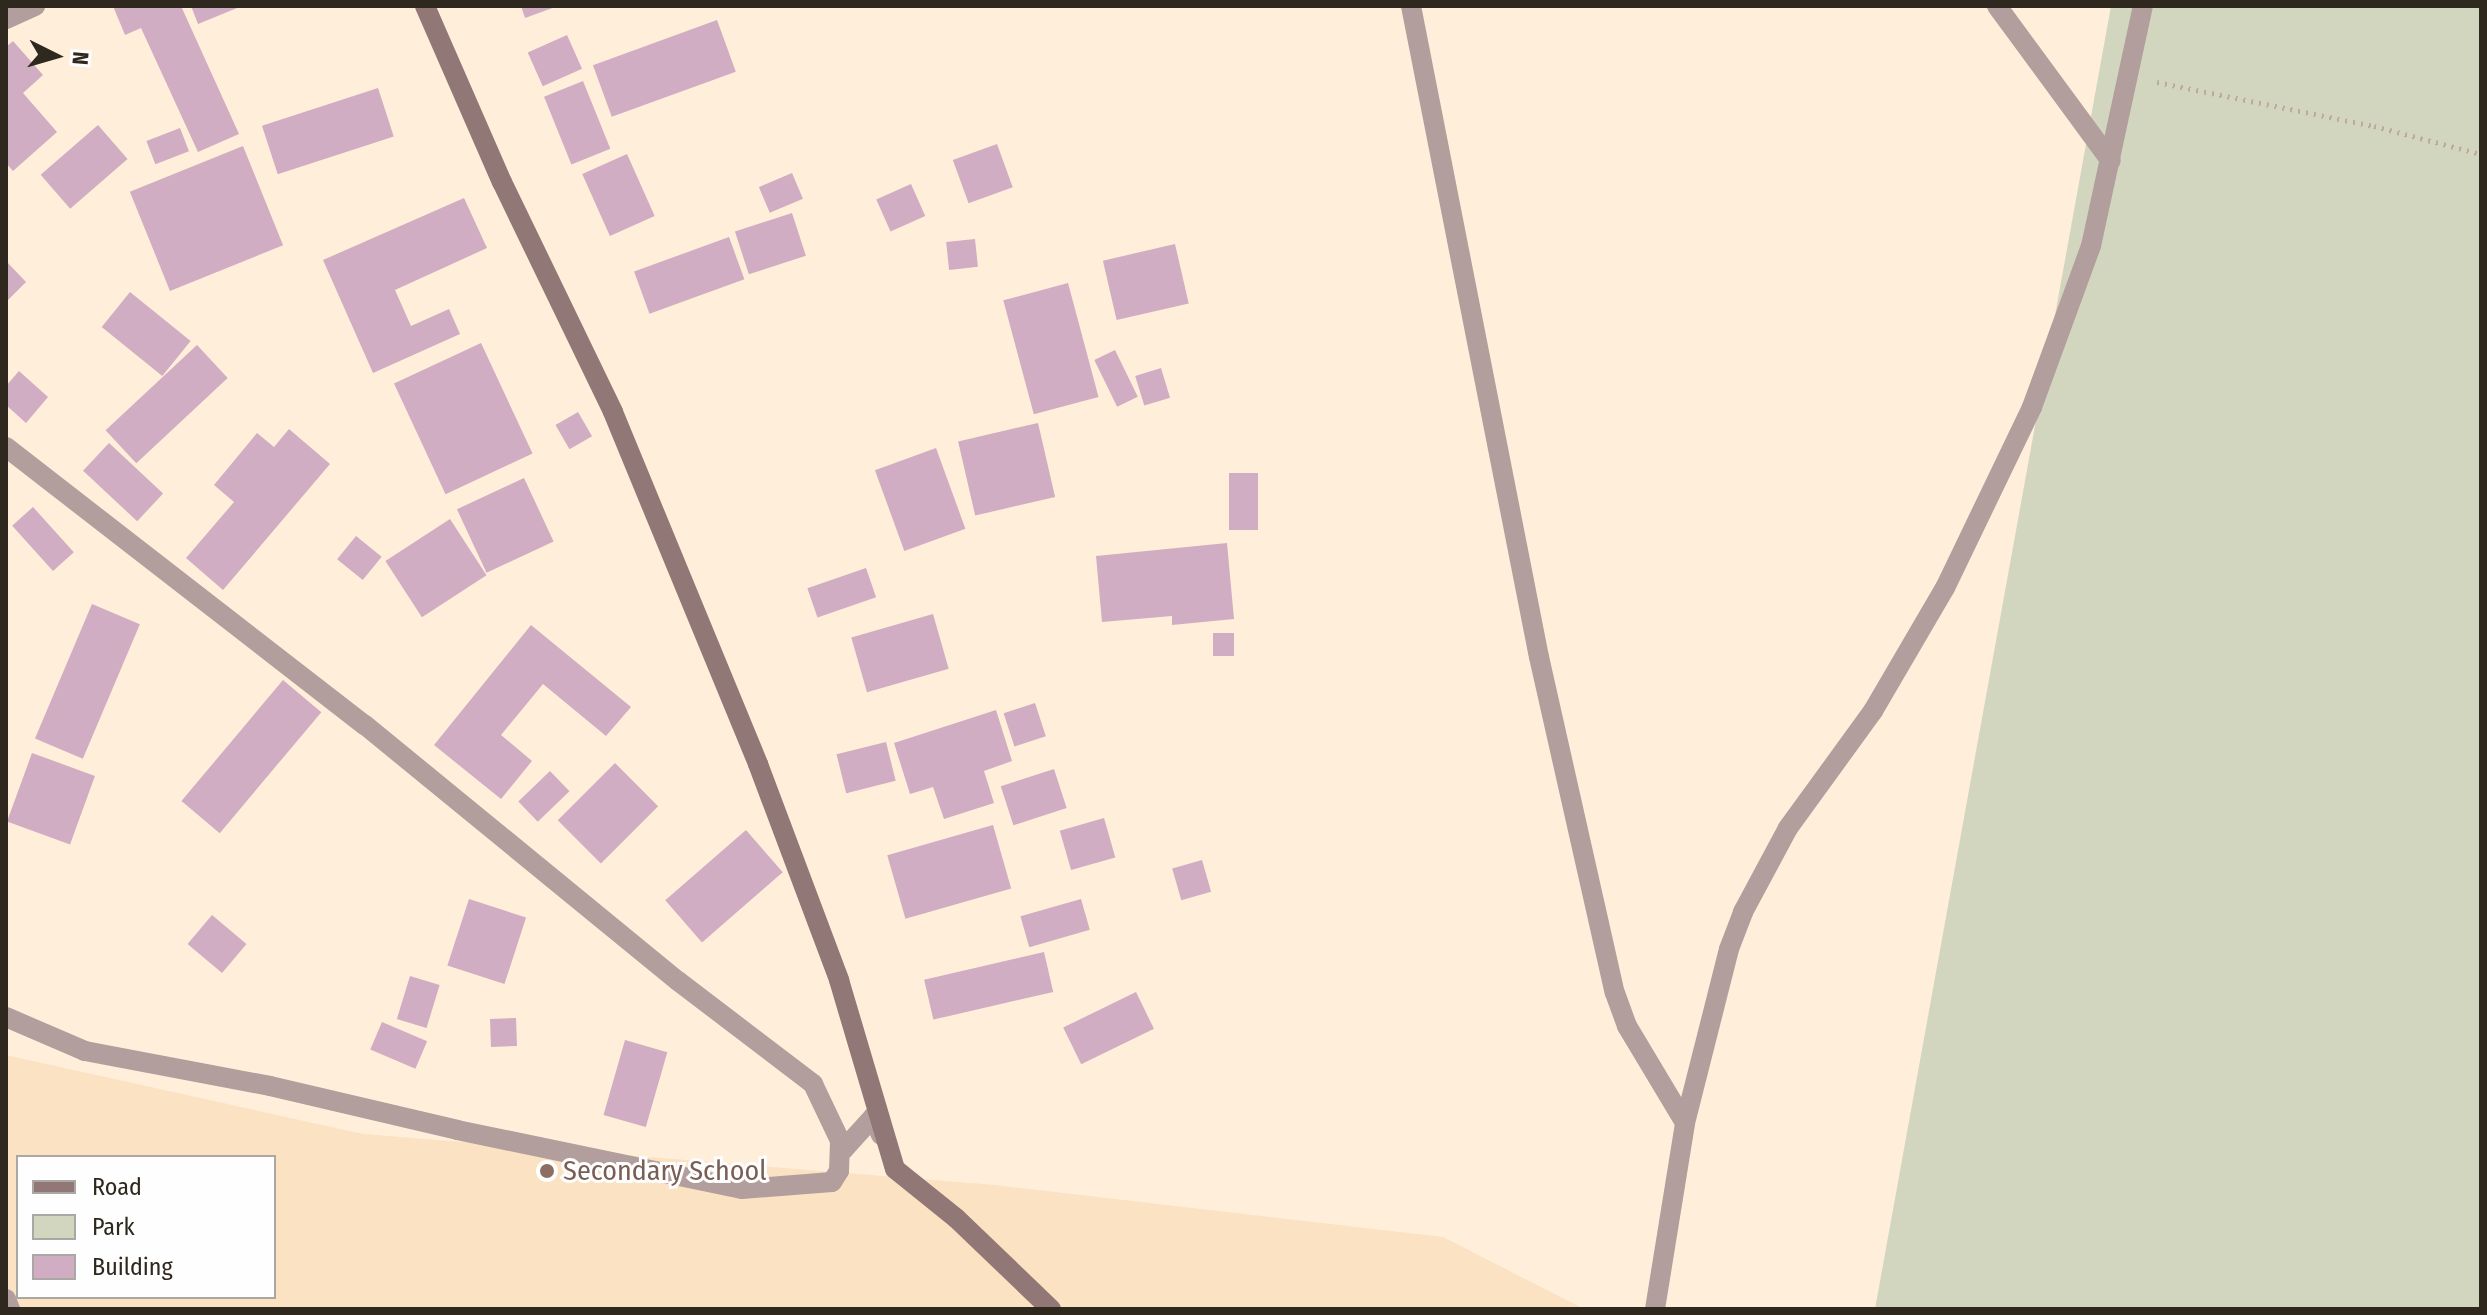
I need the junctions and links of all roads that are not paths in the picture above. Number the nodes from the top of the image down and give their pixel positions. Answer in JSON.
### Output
{"nodes":[{"id":1,"x":35,"y":6,"type":"edge"},
{"id":2,"x":425,"y":6,"type":"edge"},
{"id":3,"x":1411,"y":6,"type":"edge"},
{"id":4,"x":1997,"y":6,"type":"edge"},
{"id":5,"x":2143,"y":6,"type":"edge"},
{"id":6,"x":6,"y":19,"type":"edge"},
{"id":7,"x":2111,"y":161,"type":"junction"},
{"id":8,"x":6,"y":447,"type":"edge"},
{"id":9,"x":6,"y":1017,"type":"edge"},
{"id":10,"x":1685,"y":1123,"type":"junction"},
{"id":11,"x":844,"y":1149,"type":"junction"},
{"id":12,"x":895,"y":1169,"type":"junction"},
{"id":13,"x":6,"y":1299,"type":"edge"},
{"id":14,"x":10,"y":1309,"type":"edge"},
{"id":15,"x":1051,"y":1309,"type":"edge"},
{"id":16,"x":1655,"y":1309,"type":"edge"}],
"edges":[{"from":1,"to":6,"type":"street"},
{"from":2,"to":12,"type":"main road"},
{"from":3,"to":10,"type":"street"},
{"from":4,"to":7,"type":"street"},
{"from":5,"to":7,"type":"street"},
{"from":7,"to":10,"type":"street"},
{"from":8,"to":11,"type":"street"},
{"from":9,"to":11,"type":"street"},
{"from":10,"to":16,"type":"street"},
{"from":11,"to":12,"type":"street"},
{"from":12,"to":15,"type":"main road"},
{"from":13,"to":14,"type":"street"}]}
